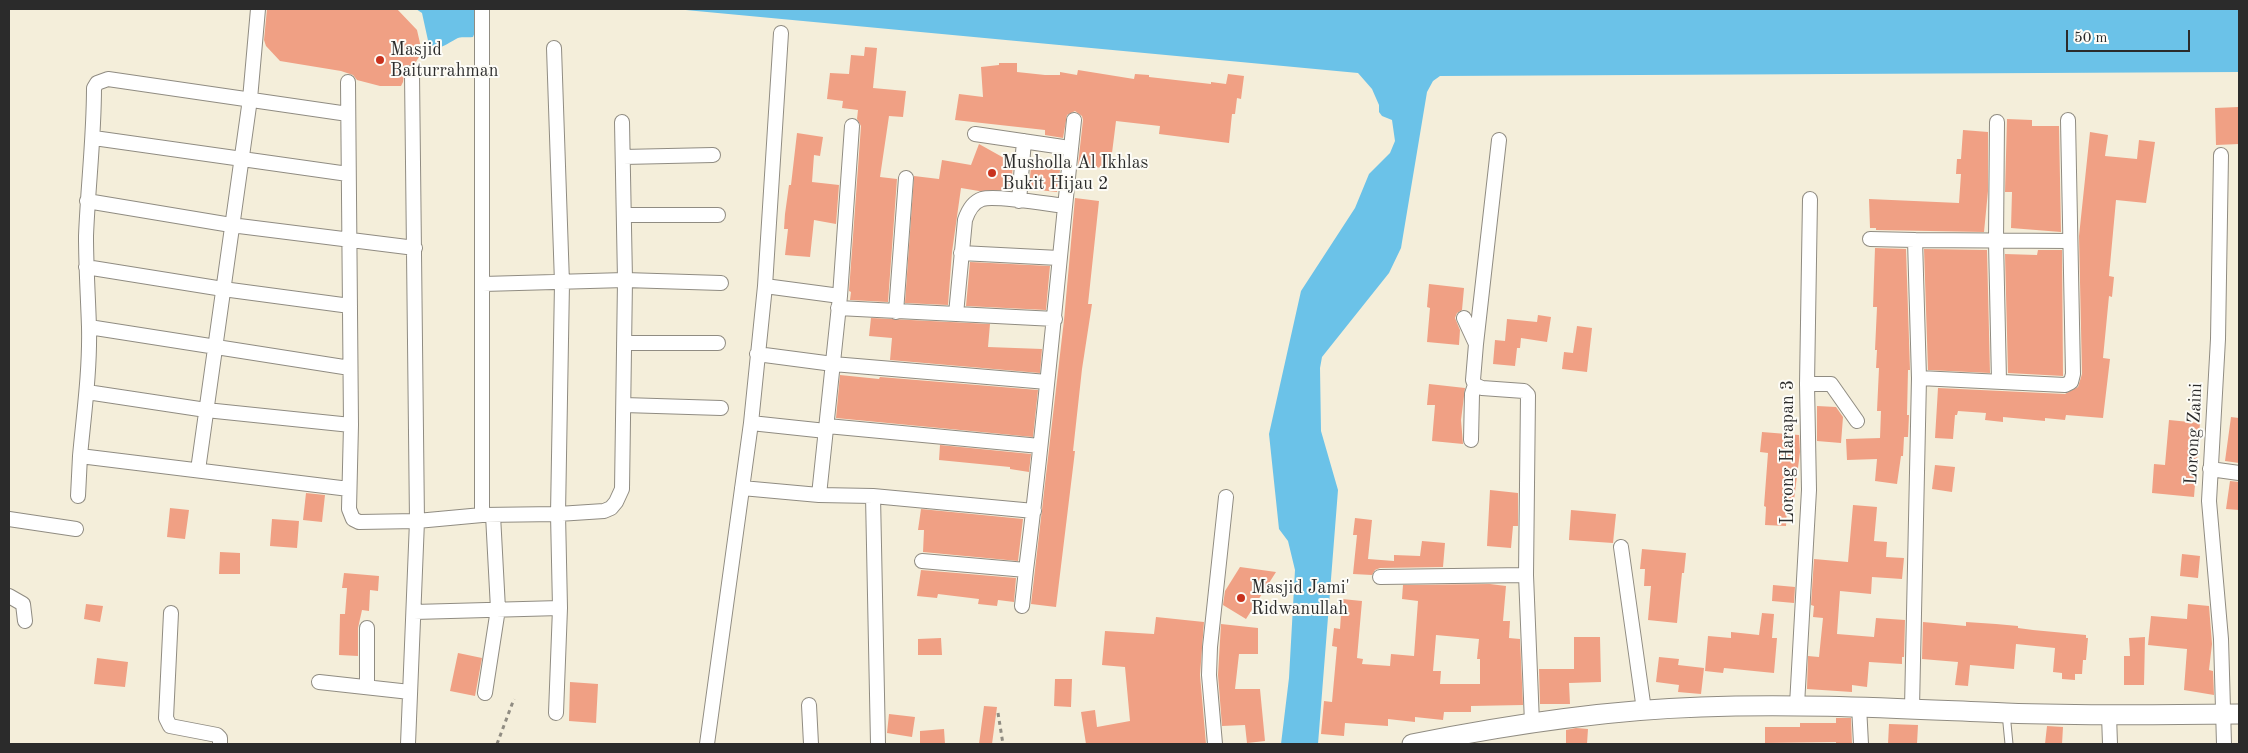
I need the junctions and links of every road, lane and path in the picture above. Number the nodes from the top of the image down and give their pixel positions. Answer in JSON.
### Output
{"nodes":[{"id":1,"x":258,"y":9,"type":"edge"},
{"id":2,"x":482,"y":9,"type":"edge"},
{"id":3,"x":781,"y":33,"type":"dead end"},
{"id":4,"x":554,"y":48,"type":"dead end"},
{"id":5,"x":412,"y":73,"type":"dead end"},
{"id":6,"x":348,"y":82,"type":"dead end"},
{"id":7,"x":250,"y":100,"type":"junction"},
{"id":8,"x":348,"y":114,"type":"junction"},
{"id":9,"x":1074,"y":120,"type":"dead end"},
{"id":10,"x":2068,"y":120,"type":"dead end"},
{"id":11,"x":622,"y":122,"type":"dead end"},
{"id":12,"x":1997,"y":122,"type":"dead end"},
{"id":13,"x":852,"y":126,"type":"dead end"},
{"id":14,"x":975,"y":134,"type":"dead end"},
{"id":15,"x":94,"y":138,"type":"junction"},
{"id":16,"x":1499,"y":140,"type":"dead end"},
{"id":17,"x":1024,"y":141,"type":"junction"},
{"id":18,"x":1063,"y":146,"type":"dead end"},
{"id":19,"x":713,"y":155,"type":"dead end"},
{"id":20,"x":2221,"y":155,"type":"dead end"},
{"id":21,"x":623,"y":157,"type":"junction"},
{"id":22,"x":241,"y":160,"type":"junction"},
{"id":23,"x":348,"y":174,"type":"junction"},
{"id":24,"x":906,"y":178,"type":"dead end"},
{"id":25,"x":1810,"y":198,"type":"dead end"},
{"id":26,"x":87,"y":201,"type":"junction"},
{"id":27,"x":1019,"y":201,"type":"junction"},
{"id":28,"x":1065,"y":206,"type":"junction"},
{"id":29,"x":624,"y":215,"type":"junction"},
{"id":30,"x":718,"y":215,"type":"dead end"},
{"id":31,"x":231,"y":225,"type":"junction"},
{"id":32,"x":350,"y":239,"type":"junction"},
{"id":33,"x":1870,"y":239,"type":"dead end"},
{"id":34,"x":1915,"y":240,"type":"junction"},
{"id":35,"x":1996,"y":241,"type":"junction"},
{"id":36,"x":2070,"y":241,"type":"junction"},
{"id":37,"x":415,"y":248,"type":"junction"},
{"id":38,"x":961,"y":253,"type":"junction"},
{"id":39,"x":1059,"y":258,"type":"junction"},
{"id":40,"x":86,"y":267,"type":"junction"},
{"id":41,"x":625,"y":280,"type":"junction"},
{"id":42,"x":562,"y":283,"type":"junction"},
{"id":43,"x":721,"y":283,"type":"dead end"},
{"id":44,"x":483,"y":284,"type":"junction"},
{"id":45,"x":765,"y":286,"type":"junction"},
{"id":46,"x":223,"y":289,"type":"junction"},
{"id":47,"x":839,"y":302,"type":"junction"},
{"id":48,"x":350,"y":306,"type":"junction"},
{"id":49,"x":896,"y":312,"type":"junction"},
{"id":50,"x":956,"y":314,"type":"junction"},
{"id":51,"x":1464,"y":318,"type":"dead end"},
{"id":52,"x":1055,"y":319,"type":"junction"},
{"id":53,"x":89,"y":327,"type":"junction"},
{"id":54,"x":624,"y":343,"type":"junction"},
{"id":55,"x":718,"y":343,"type":"dead end"},
{"id":56,"x":1476,"y":344,"type":"junction"},
{"id":57,"x":214,"y":348,"type":"junction"},
{"id":58,"x":757,"y":354,"type":"junction"},
{"id":59,"x":833,"y":364,"type":"junction"},
{"id":60,"x":350,"y":368,"type":"junction"},
{"id":61,"x":1919,"y":378,"type":"junction"},
{"id":62,"x":1999,"y":381,"type":"junction"},
{"id":63,"x":1047,"y":382,"type":"junction"},
{"id":64,"x":1807,"y":384,"type":"junction"},
{"id":65,"x":1475,"y":385,"type":"junction"},
{"id":66,"x":87,"y":392,"type":"junction"},
{"id":67,"x":624,"y":405,"type":"junction"},
{"id":68,"x":721,"y":408,"type":"dead end"},
{"id":69,"x":206,"y":410,"type":"junction"},
{"id":70,"x":1856,"y":421,"type":"dead end"},
{"id":71,"x":751,"y":423,"type":"junction"},
{"id":72,"x":351,"y":426,"type":"junction"},
{"id":73,"x":826,"y":429,"type":"junction"},
{"id":74,"x":1470,"y":440,"type":"dead end"},
{"id":75,"x":1040,"y":446,"type":"junction"},
{"id":76,"x":80,"y":456,"type":"junction"},
{"id":77,"x":2210,"y":469,"type":"junction"},
{"id":78,"x":198,"y":470,"type":"junction"},
{"id":79,"x":2239,"y":473,"type":"edge"},
{"id":80,"x":742,"y":488,"type":"junction"},
{"id":81,"x":349,"y":489,"type":"junction"},
{"id":82,"x":819,"y":495,"type":"junction"},
{"id":83,"x":78,"y":496,"type":"dead end"},
{"id":84,"x":873,"y":496,"type":"junction"},
{"id":85,"x":1226,"y":497,"type":"dead end"},
{"id":86,"x":1034,"y":511,"type":"junction"},
{"id":87,"x":558,"y":514,"type":"junction"},
{"id":88,"x":488,"y":515,"type":"junction"},
{"id":89,"x":9,"y":519,"type":"edge"},
{"id":90,"x":417,"y":521,"type":"junction"},
{"id":91,"x":76,"y":529,"type":"dead end"},
{"id":92,"x":1621,"y":547,"type":"dead end"},
{"id":93,"x":922,"y":561,"type":"dead end"},
{"id":94,"x":1026,"y":570,"type":"junction"},
{"id":95,"x":1526,"y":575,"type":"junction"},
{"id":96,"x":1380,"y":577,"type":"dead end"},
{"id":97,"x":9,"y":596,"type":"edge"},
{"id":98,"x":1022,"y":606,"type":"dead end"},
{"id":99,"x":560,"y":608,"type":"junction"},
{"id":100,"x":498,"y":609,"type":"junction"},
{"id":101,"x":414,"y":612,"type":"junction"},
{"id":102,"x":171,"y":613,"type":"dead end"},
{"id":103,"x":24,"y":621,"type":"dead end"},
{"id":104,"x":367,"y":628,"type":"dead end"},
{"id":105,"x":319,"y":682,"type":"dead end"},
{"id":106,"x":366,"y":688,"type":"junction"},
{"id":107,"x":410,"y":692,"type":"junction"},
{"id":108,"x":485,"y":694,"type":"dead end"},
{"id":109,"x":514,"y":699,"type":"dead end"},
{"id":110,"x":809,"y":705,"type":"dead end"},
{"id":111,"x":1797,"y":705,"type":"junction"},
{"id":112,"x":1859,"y":706,"type":"junction"},
{"id":113,"x":1912,"y":708,"type":"junction"},
{"id":114,"x":1644,"y":710,"type":"junction"},
{"id":115,"x":556,"y":713,"type":"dead end"},
{"id":116,"x":998,"y":713,"type":"dead end"},
{"id":117,"x":2006,"y":713,"type":"junction"},
{"id":118,"x":2109,"y":715,"type":"junction"},
{"id":119,"x":2232,"y":715,"type":"edge"},
{"id":120,"x":1532,"y":723,"type":"junction"},
{"id":121,"x":1479,"y":738,"type":"edge"},
{"id":122,"x":220,"y":744,"type":"edge"},
{"id":123,"x":408,"y":744,"type":"edge"},
{"id":124,"x":497,"y":744,"type":"edge"},
{"id":125,"x":707,"y":744,"type":"edge"},
{"id":126,"x":811,"y":744,"type":"edge"},
{"id":127,"x":878,"y":744,"type":"edge"},
{"id":128,"x":1003,"y":744,"type":"edge"},
{"id":129,"x":1215,"y":744,"type":"edge"},
{"id":130,"x":1412,"y":744,"type":"edge"},
{"id":131,"x":1861,"y":744,"type":"edge"},
{"id":132,"x":2008,"y":744,"type":"edge"},
{"id":133,"x":2110,"y":744,"type":"edge"},
{"id":134,"x":2224,"y":744,"type":"edge"}],
"edges":[{"from":1,"to":7,"type":"street"},
{"from":2,"to":44,"type":"street"},
{"from":3,"to":45,"type":"street"},
{"from":4,"to":42,"type":"street"},
{"from":5,"to":37,"type":"street"},
{"from":6,"to":8,"type":"street"},
{"from":7,"to":8,"type":"street"},
{"from":7,"to":15,"type":"street"},
{"from":7,"to":22,"type":"street"},
{"from":8,"to":23,"type":"street"},
{"from":9,"to":28,"type":"street"},
{"from":10,"to":36,"type":"street"},
{"from":11,"to":21,"type":"street"},
{"from":12,"to":35,"type":"street"},
{"from":13,"to":47,"type":"street"},
{"from":14,"to":17,"type":"street"},
{"from":15,"to":22,"type":"street"},
{"from":15,"to":26,"type":"street"},
{"from":16,"to":56,"type":"street"},
{"from":17,"to":18,"type":"street"},
{"from":17,"to":27,"type":"street"},
{"from":19,"to":21,"type":"street"},
{"from":20,"to":77,"type":"street","name":"Lorong Zaini"},
{"from":21,"to":29,"type":"street"},
{"from":22,"to":23,"type":"street"},
{"from":22,"to":31,"type":"street"},
{"from":23,"to":32,"type":"street"},
{"from":24,"to":49,"type":"street"},
{"from":25,"to":64,"type":"street","name":"Lorong Harapan 3"},
{"from":26,"to":31,"type":"street"},
{"from":26,"to":40,"type":"street"},
{"from":27,"to":28,"type":"street"},
{"from":27,"to":38,"type":"street"},
{"from":28,"to":39,"type":"street"},
{"from":29,"to":30,"type":"street"},
{"from":29,"to":41,"type":"street"},
{"from":31,"to":32,"type":"street"},
{"from":31,"to":46,"type":"street"},
{"from":32,"to":37,"type":"street"},
{"from":32,"to":48,"type":"street"},
{"from":33,"to":34,"type":"street"},
{"from":34,"to":35,"type":"street"},
{"from":34,"to":61,"type":"street"},
{"from":35,"to":36,"type":"street"},
{"from":35,"to":62,"type":"street"},
{"from":36,"to":62,"type":"street"},
{"from":37,"to":90,"type":"street"},
{"from":38,"to":39,"type":"street"},
{"from":38,"to":50,"type":"street"},
{"from":39,"to":52,"type":"street"},
{"from":40,"to":46,"type":"street"},
{"from":40,"to":53,"type":"street"},
{"from":41,"to":42,"type":"street"},
{"from":41,"to":43,"type":"street"},
{"from":41,"to":54,"type":"street"},
{"from":42,"to":44,"type":"street"},
{"from":42,"to":87,"type":"street"},
{"from":44,"to":88,"type":"street"},
{"from":45,"to":47,"type":"street"},
{"from":45,"to":58,"type":"street"},
{"from":46,"to":48,"type":"street"},
{"from":46,"to":57,"type":"street"},
{"from":47,"to":49,"type":"street"},
{"from":47,"to":59,"type":"street"},
{"from":48,"to":60,"type":"street"},
{"from":49,"to":50,"type":"street"},
{"from":50,"to":52,"type":"street"},
{"from":51,"to":56,"type":"street"},
{"from":52,"to":63,"type":"street"},
{"from":53,"to":57,"type":"street"},
{"from":53,"to":66,"type":"street"},
{"from":54,"to":55,"type":"street"},
{"from":54,"to":67,"type":"street"},
{"from":56,"to":65,"type":"street"},
{"from":57,"to":60,"type":"street"},
{"from":57,"to":69,"type":"street"},
{"from":58,"to":59,"type":"street"},
{"from":58,"to":71,"type":"street"},
{"from":59,"to":63,"type":"street"},
{"from":59,"to":73,"type":"street"},
{"from":60,"to":72,"type":"street"},
{"from":61,"to":62,"type":"street"},
{"from":61,"to":113,"type":"street"},
{"from":63,"to":75,"type":"street"},
{"from":64,"to":70,"type":"street"},
{"from":64,"to":111,"type":"street","name":"Lorong Harapan 3"},
{"from":65,"to":74,"type":"street"},
{"from":65,"to":95,"type":"street"},
{"from":66,"to":69,"type":"street"},
{"from":66,"to":76,"type":"street"},
{"from":67,"to":68,"type":"street"},
{"from":67,"to":87,"type":"street"},
{"from":69,"to":72,"type":"street"},
{"from":69,"to":78,"type":"street"},
{"from":71,"to":73,"type":"street"},
{"from":71,"to":80,"type":"street"},
{"from":72,"to":81,"type":"street"},
{"from":73,"to":75,"type":"street"},
{"from":73,"to":82,"type":"street"},
{"from":75,"to":86,"type":"street"},
{"from":76,"to":78,"type":"street"},
{"from":76,"to":83,"type":"street"},
{"from":77,"to":79,"type":"street"},
{"from":77,"to":119,"type":"street","name":"Lorong Zaini"},
{"from":78,"to":81,"type":"street"},
{"from":80,"to":82,"type":"street"},
{"from":80,"to":125,"type":"street"},
{"from":81,"to":90,"type":"street"},
{"from":82,"to":84,"type":"street"},
{"from":84,"to":86,"type":"street"},
{"from":84,"to":127,"type":"street"},
{"from":85,"to":129,"type":"street"},
{"from":86,"to":94,"type":"street"},
{"from":87,"to":88,"type":"street"},
{"from":87,"to":99,"type":"street"},
{"from":88,"to":90,"type":"street"},
{"from":88,"to":100,"type":"street"},
{"from":89,"to":91,"type":"street"},
{"from":90,"to":101,"type":"street"},
{"from":92,"to":114,"type":"street"},
{"from":93,"to":94,"type":"street"},
{"from":94,"to":98,"type":"street"},
{"from":95,"to":96,"type":"street"},
{"from":95,"to":120,"type":"street"},
{"from":97,"to":103,"type":"street"},
{"from":99,"to":100,"type":"street"},
{"from":99,"to":115,"type":"street"},
{"from":100,"to":101,"type":"street"},
{"from":100,"to":108,"type":"street"},
{"from":101,"to":107,"type":"street"},
{"from":102,"to":122,"type":"street"},
{"from":104,"to":106,"type":"street"},
{"from":105,"to":106,"type":"street"},
{"from":106,"to":107,"type":"street"},
{"from":107,"to":123,"type":"street"},
{"from":109,"to":124,"type":"path"},
{"from":110,"to":126,"type":"street"},
{"from":111,"to":112,"type":"main road"},
{"from":111,"to":114,"type":"main road"},
{"from":112,"to":113,"type":"main road"},
{"from":112,"to":131,"type":"street"},
{"from":113,"to":117,"type":"main road"},
{"from":114,"to":120,"type":"main road"},
{"from":116,"to":128,"type":"path"},
{"from":117,"to":118,"type":"main road"},
{"from":117,"to":132,"type":"lane"},
{"from":118,"to":119,"type":"main road"},
{"from":118,"to":133,"type":"street"},
{"from":119,"to":134,"type":"street","name":"Lorong Zaini"},
{"from":120,"to":121,"type":"main road"},
{"from":121,"to":130,"type":"main road"}]}
